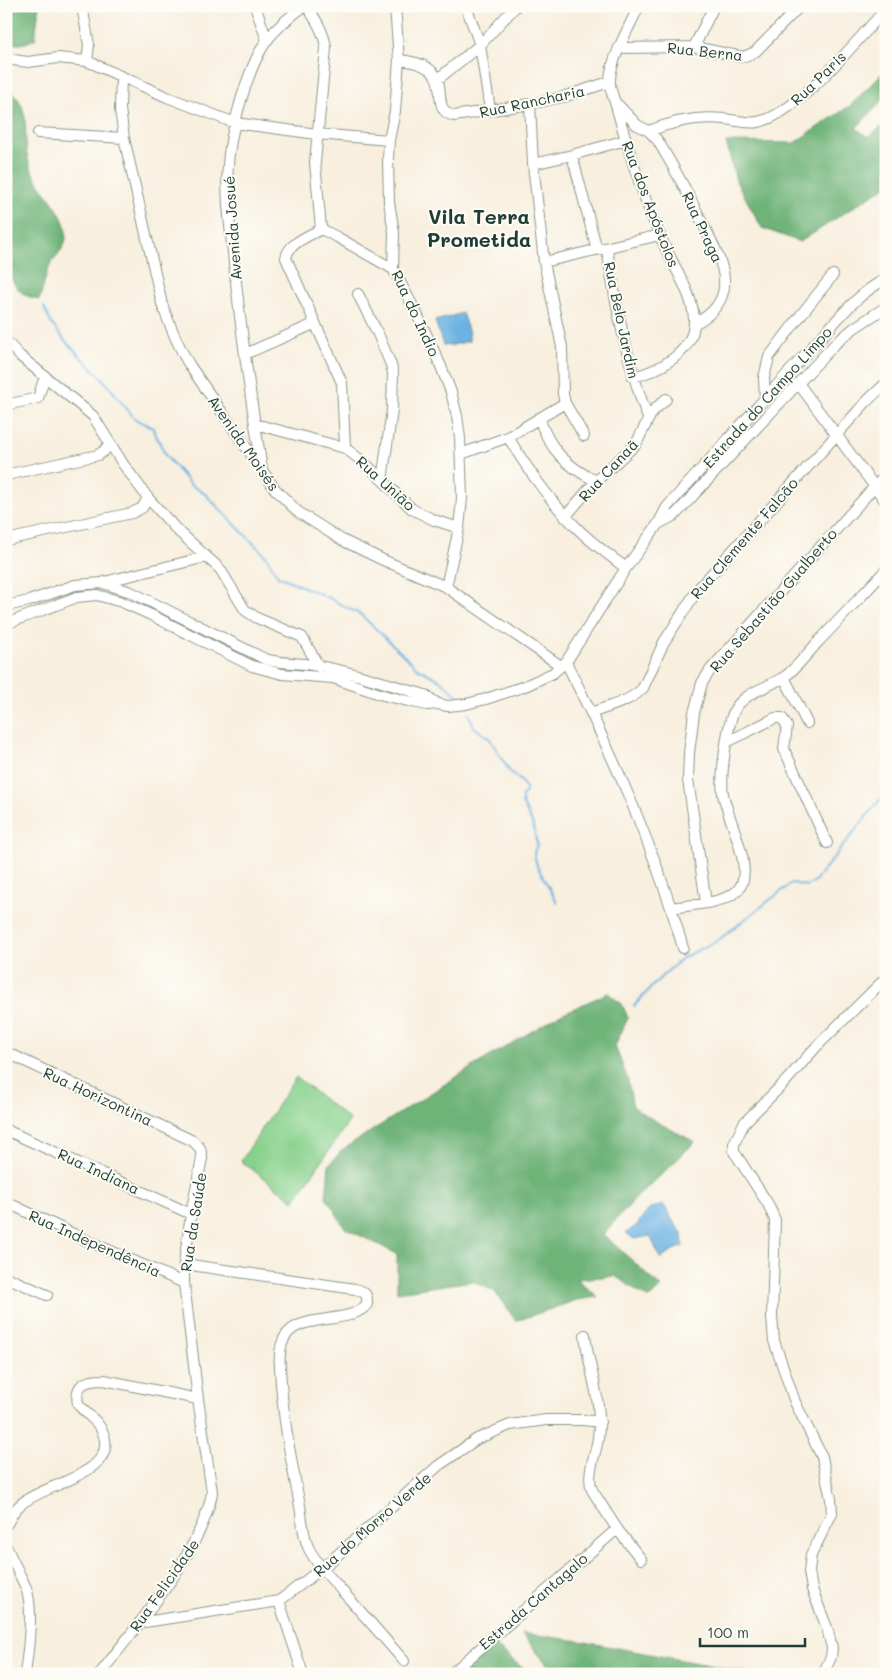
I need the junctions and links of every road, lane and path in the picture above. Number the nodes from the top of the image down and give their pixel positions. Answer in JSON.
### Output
{"nodes":[{"id":1,"x":82,"y":6,"type":"edge"},
{"id":2,"x":254,"y":6,"type":"edge"},
{"id":3,"x":306,"y":6,"type":"edge"},
{"id":4,"x":395,"y":6,"type":"edge"},
{"id":5,"x":466,"y":6,"type":"edge"},
{"id":6,"x":516,"y":6,"type":"edge"},
{"id":7,"x":639,"y":6,"type":"edge"},
{"id":8,"x":714,"y":6,"type":"edge"},
{"id":9,"x":800,"y":6,"type":"edge"},
{"id":10,"x":886,"y":9,"type":"edge"},
{"id":11,"x":267,"y":40,"type":"junction"},
{"id":12,"x":480,"y":45,"type":"junction"},
{"id":13,"x":694,"y":47,"type":"junction"},
{"id":14,"x":620,"y":48,"type":"junction"},
{"id":15,"x":6,"y":59,"type":"edge"},
{"id":16,"x":399,"y":60,"type":"junction"},
{"id":17,"x":87,"y":61,"type":"junction"},
{"id":18,"x":121,"y":78,"type":"junction"},
{"id":19,"x":438,"y":79,"type":"junction"},
{"id":20,"x":610,"y":82,"type":"junction"},
{"id":21,"x":615,"y":102,"type":"junction"},
{"id":22,"x":530,"y":104,"type":"junction"},
{"id":23,"x":490,"y":110,"type":"junction"},
{"id":24,"x":235,"y":123,"type":"junction"},
{"id":25,"x":650,"y":132,"type":"junction"},
{"id":26,"x":38,"y":133,"type":"dead end"},
{"id":27,"x":317,"y":134,"type":"junction"},
{"id":28,"x":124,"y":138,"type":"junction"},
{"id":29,"x":390,"y":140,"type":"junction"},
{"id":30,"x":626,"y":140,"type":"junction"},
{"id":31,"x":572,"y":155,"type":"junction"},
{"id":32,"x":533,"y":164,"type":"junction"},
{"id":33,"x":321,"y":229,"type":"junction"},
{"id":34,"x":660,"y":235,"type":"junction"},
{"id":35,"x":602,"y":250,"type":"junction"},
{"id":36,"x":544,"y":262,"type":"junction"},
{"id":37,"x":393,"y":269,"type":"junction"},
{"id":38,"x":833,"y":275,"type":"dead end"},
{"id":39,"x":886,"y":278,"type":"edge"},
{"id":40,"x":358,"y":294,"type":"dead end"},
{"id":41,"x":886,"y":308,"type":"edge"},
{"id":42,"x":314,"y":324,"type":"junction"},
{"id":43,"x":694,"y":324,"type":"junction"},
{"id":44,"x":6,"y":341,"type":"edge"},
{"id":45,"x":245,"y":354,"type":"junction"},
{"id":46,"x":45,"y":376,"type":"junction"},
{"id":47,"x":633,"y":377,"type":"junction"},
{"id":48,"x":798,"y":383,"type":"junction"},
{"id":49,"x":886,"y":383,"type":"edge"},
{"id":50,"x":666,"y":398,"type":"dead end"},
{"id":51,"x":765,"y":398,"type":"junction"},
{"id":52,"x":565,"y":403,"type":"junction"},
{"id":53,"x":6,"y":405,"type":"edge"},
{"id":54,"x":540,"y":418,"type":"junction"},
{"id":55,"x":648,"y":418,"type":"junction"},
{"id":56,"x":255,"y":424,"type":"junction"},
{"id":57,"x":836,"y":435,"type":"junction"},
{"id":58,"x":584,"y":436,"type":"dead end"},
{"id":59,"x":508,"y":437,"type":"junction"},
{"id":60,"x":110,"y":443,"type":"junction"},
{"id":61,"x":345,"y":448,"type":"junction"},
{"id":62,"x":461,"y":454,"type":"junction"},
{"id":63,"x":263,"y":472,"type":"junction"},
{"id":64,"x":6,"y":475,"type":"edge"},
{"id":65,"x":886,"y":476,"type":"edge"},
{"id":66,"x":382,"y":480,"type":"junction"},
{"id":67,"x":596,"y":481,"type":"junction"},
{"id":68,"x":875,"y":486,"type":"junction"},
{"id":69,"x":148,"y":498,"type":"junction"},
{"id":70,"x":886,"y":502,"type":"edge"},
{"id":71,"x":565,"y":517,"type":"junction"},
{"id":72,"x":658,"y":524,"type":"junction"},
{"id":73,"x":459,"y":528,"type":"junction"},
{"id":74,"x":6,"y":540,"type":"edge"},
{"id":75,"x":206,"y":556,"type":"junction"},
{"id":76,"x":626,"y":568,"type":"junction"},
{"id":77,"x":886,"y":570,"type":"edge"},
{"id":78,"x":103,"y":582,"type":"junction"},
{"id":79,"x":446,"y":587,"type":"junction"},
{"id":80,"x":6,"y":606,"type":"edge"},
{"id":81,"x":6,"y":624,"type":"edge"},
{"id":82,"x":563,"y":664,"type":"junction"},
{"id":83,"x":319,"y":667,"type":"junction"},
{"id":84,"x":784,"y":677,"type":"junction"},
{"id":85,"x":438,"y":704,"type":"junction"},
{"id":86,"x":592,"y":713,"type":"junction"},
{"id":87,"x":807,"y":723,"type":"dead end"},
{"id":88,"x":727,"y":742,"type":"junction"},
{"id":89,"x":827,"y":843,"type":"dead end"},
{"id":90,"x":706,"y":903,"type":"junction"},
{"id":91,"x":672,"y":908,"type":"junction"},
{"id":92,"x":683,"y":948,"type":"dead end"},
{"id":93,"x":886,"y":978,"type":"edge"},
{"id":94,"x":6,"y":1052,"type":"edge"},
{"id":95,"x":6,"y":1130,"type":"edge"},
{"id":96,"x":190,"y":1139,"type":"joint"},
{"id":97,"x":6,"y":1202,"type":"edge"},
{"id":98,"x":191,"y":1214,"type":"junction"},
{"id":99,"x":184,"y":1264,"type":"junction"},
{"id":100,"x":6,"y":1277,"type":"edge"},
{"id":101,"x":184,"y":1283,"type":"junction"},
{"id":102,"x":47,"y":1295,"type":"dead end"},
{"id":103,"x":585,"y":1335,"type":"dead end"},
{"id":104,"x":198,"y":1399,"type":"junction"},
{"id":105,"x":600,"y":1422,"type":"junction"},
{"id":106,"x":6,"y":1525,"type":"edge"},
{"id":107,"x":617,"y":1529,"type":"junction"},
{"id":108,"x":6,"y":1546,"type":"edge"},
{"id":109,"x":641,"y":1560,"type":"dead end"},
{"id":110,"x":322,"y":1568,"type":"junction"},
{"id":111,"x":279,"y":1601,"type":"junction"},
{"id":112,"x":139,"y":1623,"type":"junction"},
{"id":113,"x":404,"y":1661,"type":"dead end"},
{"id":114,"x":25,"y":1674,"type":"edge"},
{"id":115,"x":100,"y":1674,"type":"edge"},
{"id":116,"x":303,"y":1674,"type":"edge"},
{"id":117,"x":451,"y":1674,"type":"edge"},
{"id":118,"x":822,"y":1674,"type":"edge"}],
"edges":[{"from":1,"to":17,"type":"street"},
{"from":2,"to":11,"type":"street"},
{"from":3,"to":11,"type":"street","name":"Avenida Josué"},
{"from":3,"to":27,"type":"street"},
{"from":4,"to":16,"type":"street","name":"Rua do Indio"},
{"from":5,"to":12,"type":"street"},
{"from":6,"to":12,"type":"street"},
{"from":7,"to":14,"type":"street"},
{"from":8,"to":13,"type":"street"},
{"from":9,"to":13,"type":"street","name":"Rua Berna"},
{"from":10,"to":25,"type":"street","name":"Rua Paris"},
{"from":11,"to":24,"type":"street","name":"Avenida Josué"},
{"from":12,"to":19,"type":"street"},
{"from":12,"to":23,"type":"street"},
{"from":13,"to":14,"type":"street","name":"Rua Berna"},
{"from":14,"to":20,"type":"street"},
{"from":15,"to":17,"type":"street"},
{"from":16,"to":19,"type":"street"},
{"from":16,"to":29,"type":"street","name":"Rua do Indio"},
{"from":17,"to":18,"type":"street"},
{"from":18,"to":24,"type":"street"},
{"from":18,"to":28,"type":"street","name":"Avenida Moisés"},
{"from":19,"to":23,"type":"street","name":"Rua Rancharia"},
{"from":20,"to":21,"type":"street","name":"Rua dos Apóstolos"},
{"from":20,"to":22,"type":"street","name":"Rua Rancharia"},
{"from":21,"to":25,"type":"street","name":"Rua Praga"},
{"from":21,"to":30,"type":"street","name":"Rua dos Apóstolos"},
{"from":22,"to":23,"type":"street","name":"Rua Rancharia"},
{"from":22,"to":32,"type":"street"},
{"from":24,"to":27,"type":"street"},
{"from":24,"to":45,"type":"street","name":"Avenida Josué"},
{"from":25,"to":43,"type":"street","name":"Rua Praga"},
{"from":26,"to":28,"type":"street"},
{"from":27,"to":29,"type":"street"},
{"from":27,"to":33,"type":"street"},
{"from":28,"to":63,"type":"street","name":"Avenida Moisés"},
{"from":29,"to":37,"type":"street","name":"Rua do Indio"},
{"from":30,"to":31,"type":"street"},
{"from":30,"to":34,"type":"street","name":"Rua dos Apóstolos"},
{"from":31,"to":32,"type":"street"},
{"from":31,"to":35,"type":"street","name":"Rua Belo Jardim"},
{"from":32,"to":36,"type":"street"},
{"from":33,"to":37,"type":"street"},
{"from":33,"to":42,"type":"street"},
{"from":34,"to":35,"type":"street"},
{"from":34,"to":43,"type":"street","name":"Rua dos Apóstolos"},
{"from":35,"to":36,"type":"street"},
{"from":35,"to":47,"type":"street","name":"Rua Belo Jardim"},
{"from":36,"to":52,"type":"street"},
{"from":37,"to":62,"type":"street","name":"Rua do Indio"},
{"from":38,"to":51,"type":"street"},
{"from":39,"to":51,"type":"street","name":"Estrada do Campo Limpo"},
{"from":40,"to":66,"type":"street"},
{"from":41,"to":48,"type":"street","name":"Estrada do Campo Limpo"},
{"from":42,"to":45,"type":"street"},
{"from":42,"to":61,"type":"street"},
{"from":43,"to":47,"type":"street"},
{"from":44,"to":46,"type":"street"},
{"from":45,"to":56,"type":"street","name":"Avenida Josué"},
{"from":46,"to":53,"type":"street"},
{"from":46,"to":60,"type":"street"},
{"from":47,"to":55,"type":"street","name":"Rua Belo Jardim"},
{"from":48,"to":57,"type":"street"},
{"from":48,"to":72,"type":"street","name":"Estrada do Campo Limpo"},
{"from":49,"to":57,"type":"street","name":"Rua Clemente Falcão"},
{"from":50,"to":55,"type":"street","name":"Rua Canaã"},
{"from":51,"to":72,"type":"street","name":"Estrada do Campo Limpo"},
{"from":52,"to":54,"type":"street"},
{"from":52,"to":58,"type":"street"},
{"from":54,"to":59,"type":"street"},
{"from":54,"to":67,"type":"street"},
{"from":55,"to":67,"type":"street","name":"Rua Canaã"},
{"from":56,"to":61,"type":"street","name":"Rua União"},
{"from":56,"to":63,"type":"street","name":"Avenida Josué"},
{"from":57,"to":68,"type":"street"},
{"from":57,"to":86,"type":"street","name":"Rua Clemente Falcão"},
{"from":59,"to":62,"type":"street"},
{"from":59,"to":71,"type":"street"},
{"from":60,"to":64,"type":"street"},
{"from":60,"to":69,"type":"street"},
{"from":61,"to":66,"type":"street","name":"Rua União"},
{"from":62,"to":73,"type":"street","name":"Rua do Indio"},
{"from":63,"to":79,"type":"street","name":"Avenida Moisés"},
{"from":65,"to":68,"type":"street","name":"Rua Sebastião Gualberto"},
{"from":66,"to":73,"type":"street","name":"Rua União"},
{"from":67,"to":71,"type":"street","name":"Rua Canaã"},
{"from":68,"to":70,"type":"street"},
{"from":68,"to":90,"type":"street","name":"Rua Sebastião Gualberto"},
{"from":69,"to":74,"type":"street"},
{"from":69,"to":75,"type":"street"},
{"from":71,"to":76,"type":"street"},
{"from":72,"to":76,"type":"street","name":"Estrada do Campo Limpo"},
{"from":73,"to":79,"type":"street","name":"Rua do Indio"},
{"from":75,"to":78,"type":"street"},
{"from":75,"to":83,"type":"street"},
{"from":76,"to":82,"type":"street","name":"Estrada do Campo Limpo"},
{"from":77,"to":84,"type":"street"},
{"from":78,"to":80,"type":"street"},
{"from":78,"to":83,"type":"street"},
{"from":79,"to":82,"type":"street","name":"Avenida Moisés"},
{"from":81,"to":85,"type":"street","name":"Estrada do Campo Limpo"},
{"from":82,"to":85,"type":"street","name":"Estrada do Campo Limpo"},
{"from":82,"to":86,"type":"street"},
{"from":83,"to":85,"type":"street"},
{"from":84,"to":87,"type":"street"},
{"from":84,"to":88,"type":"street"},
{"from":86,"to":91,"type":"street"},
{"from":88,"to":89,"type":"street"},
{"from":88,"to":90,"type":"street"},
{"from":90,"to":91,"type":"street"},
{"from":91,"to":92,"type":"street"},
{"from":93,"to":118,"type":"street"},
{"from":94,"to":96,"type":"street","name":"Rua Horizontina"},
{"from":95,"to":98,"type":"street","name":"Rua Indiana"},
{"from":96,"to":98,"type":"street","name":"Rua da Saúde"},
{"from":97,"to":101,"type":"street","name":"Rua Independência"},
{"from":98,"to":99,"type":"street","name":"Rua da Saúde"},
{"from":99,"to":101,"type":"street","name":"Rua da Saúde"},
{"from":99,"to":110,"type":"street"},
{"from":100,"to":102,"type":"street"},
{"from":101,"to":104,"type":"street","name":"Rua da Saúde"},
{"from":103,"to":105,"type":"street"},
{"from":104,"to":106,"type":"street"},
{"from":104,"to":112,"type":"street","name":"Rua Felicidade"},
{"from":105,"to":107,"type":"street"},
{"from":105,"to":110,"type":"street","name":"Rua do Morro Verde"},
{"from":107,"to":109,"type":"street"},
{"from":107,"to":117,"type":"street","name":"Estrada Cantagalo"},
{"from":108,"to":114,"type":"street"},
{"from":110,"to":111,"type":"street","name":"Rua do Morro Verde"},
{"from":110,"to":113,"type":"street"},
{"from":111,"to":112,"type":"street","name":"Rua do Morro Verde"},
{"from":111,"to":116,"type":"street"},
{"from":112,"to":115,"type":"street","name":"Rua Felicidade"}]}
